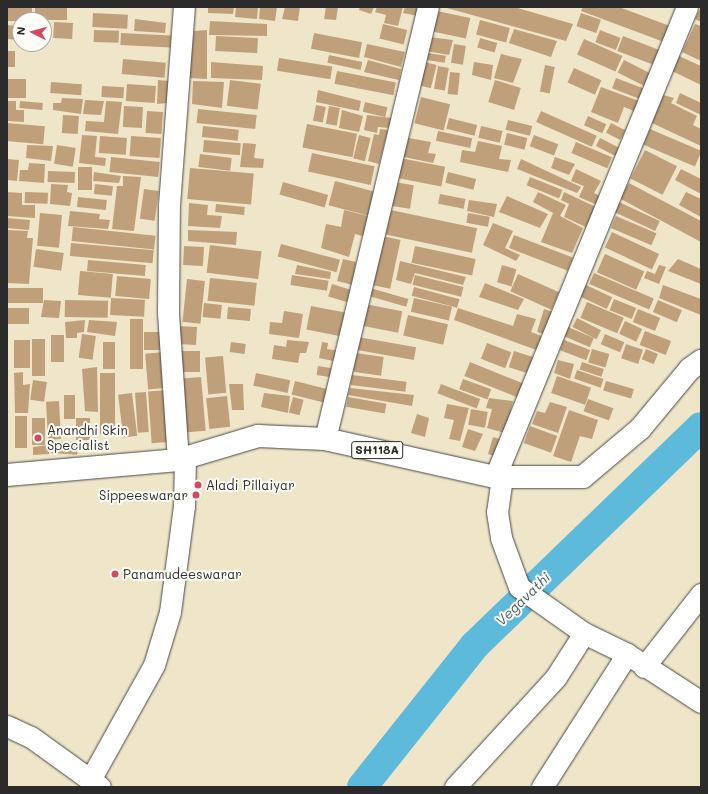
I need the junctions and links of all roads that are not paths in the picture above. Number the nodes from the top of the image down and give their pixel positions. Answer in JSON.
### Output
{"nodes":[{"id":1,"x":184,"y":7,"type":"edge"},
{"id":2,"x":428,"y":7,"type":"edge"},
{"id":3,"x":687,"y":7,"type":"edge"},
{"id":4,"x":701,"y":361,"type":"edge"},
{"id":5,"x":325,"y":439,"type":"junction"},
{"id":6,"x":182,"y":459,"type":"junction"},
{"id":7,"x":7,"y":475,"type":"edge"},
{"id":8,"x":498,"y":477,"type":"junction"},
{"id":9,"x":701,"y":594,"type":"edge"},
{"id":10,"x":578,"y":628,"type":"junction"},
{"id":11,"x":627,"y":654,"type":"junction"},
{"id":12,"x":644,"y":668,"type":"junction"},
{"id":13,"x":701,"y":702,"type":"edge"},
{"id":14,"x":7,"y":726,"type":"edge"},
{"id":15,"x":95,"y":784,"type":"edge"},
{"id":16,"x":455,"y":787,"type":"edge"},
{"id":17,"x":542,"y":787,"type":"edge"}],
"edges":[{"from":1,"to":6,"type":"street"},
{"from":2,"to":5,"type":"street"},
{"from":3,"to":8,"type":"street"},
{"from":4,"to":8,"type":"main road","number":"SH118A"},
{"from":5,"to":6,"type":"main road","number":"SH118A"},
{"from":5,"to":8,"type":"main road","number":"SH118A"},
{"from":6,"to":7,"type":"main road","number":"SH118A"},
{"from":6,"to":15,"type":"street"},
{"from":8,"to":10,"type":"street"},
{"from":9,"to":12,"type":"street"},
{"from":10,"to":11,"type":"street"},
{"from":10,"to":16,"type":"street"},
{"from":11,"to":12,"type":"street"},
{"from":11,"to":17,"type":"street"},
{"from":12,"to":13,"type":"street"},
{"from":14,"to":15,"type":"street"}]}
